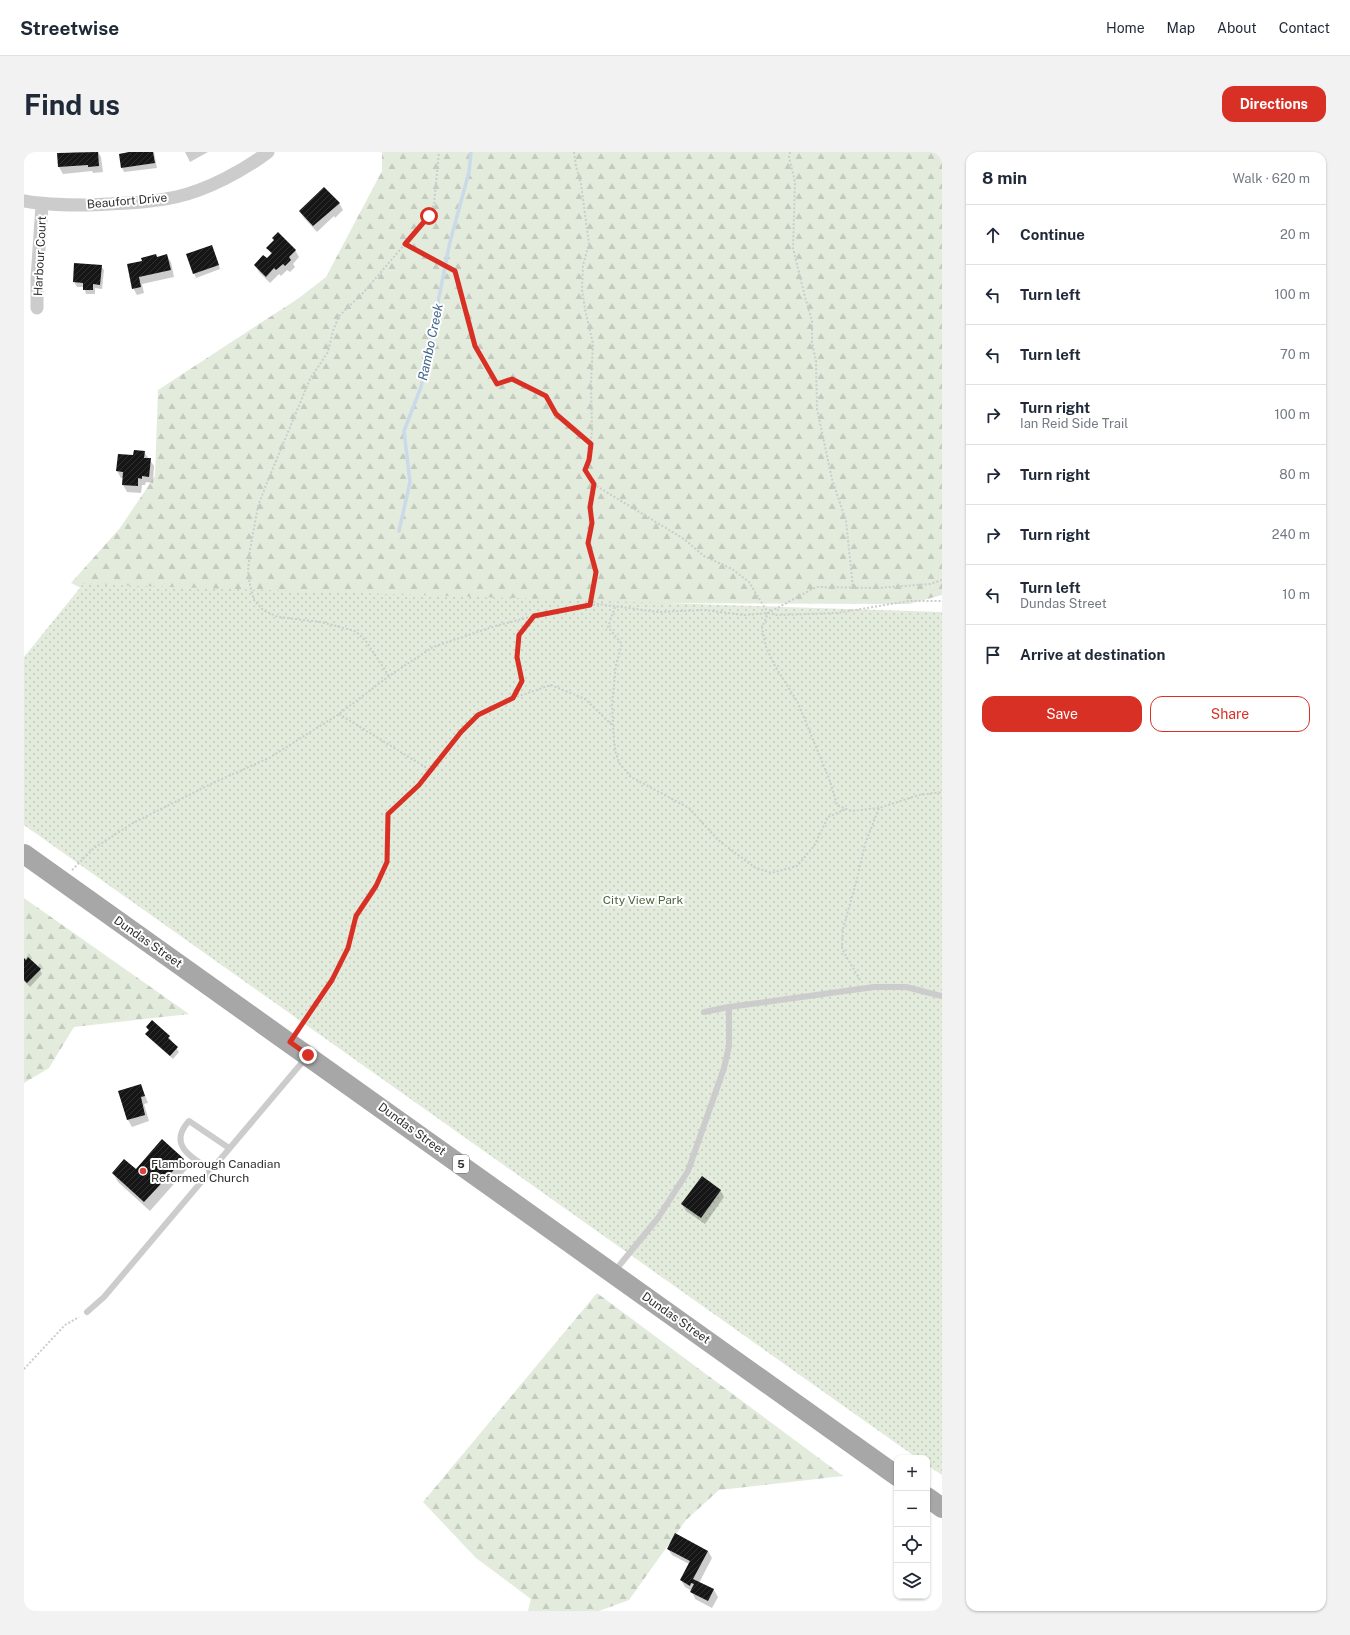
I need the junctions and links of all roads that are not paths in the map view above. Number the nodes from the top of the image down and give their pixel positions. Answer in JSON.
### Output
{"nodes":[{"id":1,"x":268,"y":152,"type":"edge"},
{"id":2,"x":24,"y":201,"type":"edge"},
{"id":3,"x":42,"y":205,"type":"junction"},
{"id":4,"x":37,"y":308,"type":"dead end"},
{"id":5,"x":24,"y":854,"type":"edge"},
{"id":6,"x":942,"y":996,"type":"edge"},
{"id":7,"x":729,"y":1007,"type":"junction"},
{"id":8,"x":704,"y":1012,"type":"dead end"},
{"id":9,"x":308,"y":1055,"type":"junction"},
{"id":10,"x":229,"y":1148,"type":"junction"},
{"id":11,"x":211,"y":1170,"type":"junction"},
{"id":12,"x":613,"y":1273,"type":"junction"},
{"id":13,"x":87,"y":1312,"type":"road end"},
{"id":14,"x":894,"y":1474,"type":"edge"},
{"id":15,"x":930,"y":1499,"type":"edge"},
{"id":16,"x":942,"y":1508,"type":"edge"}],
"edges":[{"from":1,"to":3,"type":"street","name":"Beaufort Drive"},
{"from":2,"to":3,"type":"street","name":"Beaufort Drive"},
{"from":3,"to":4,"type":"street","name":"Harbour Court"},
{"from":5,"to":9,"type":"main road","name":"Dundas Street","number":"5"},
{"from":6,"to":7,"type":"lane"},
{"from":7,"to":8,"type":"lane"},
{"from":7,"to":12,"type":"lane"},
{"from":9,"to":10,"type":"lane"},
{"from":9,"to":12,"type":"main road","name":"Dundas Street","number":"5"},
{"from":10,"to":11,"type":"lane"},
{"from":10,"to":11,"type":"lane"},
{"from":11,"to":13,"type":"lane"},
{"from":12,"to":14,"type":"main road","name":"Dundas Street","number":"5"},
{"from":15,"to":16,"type":"main road"}]}
